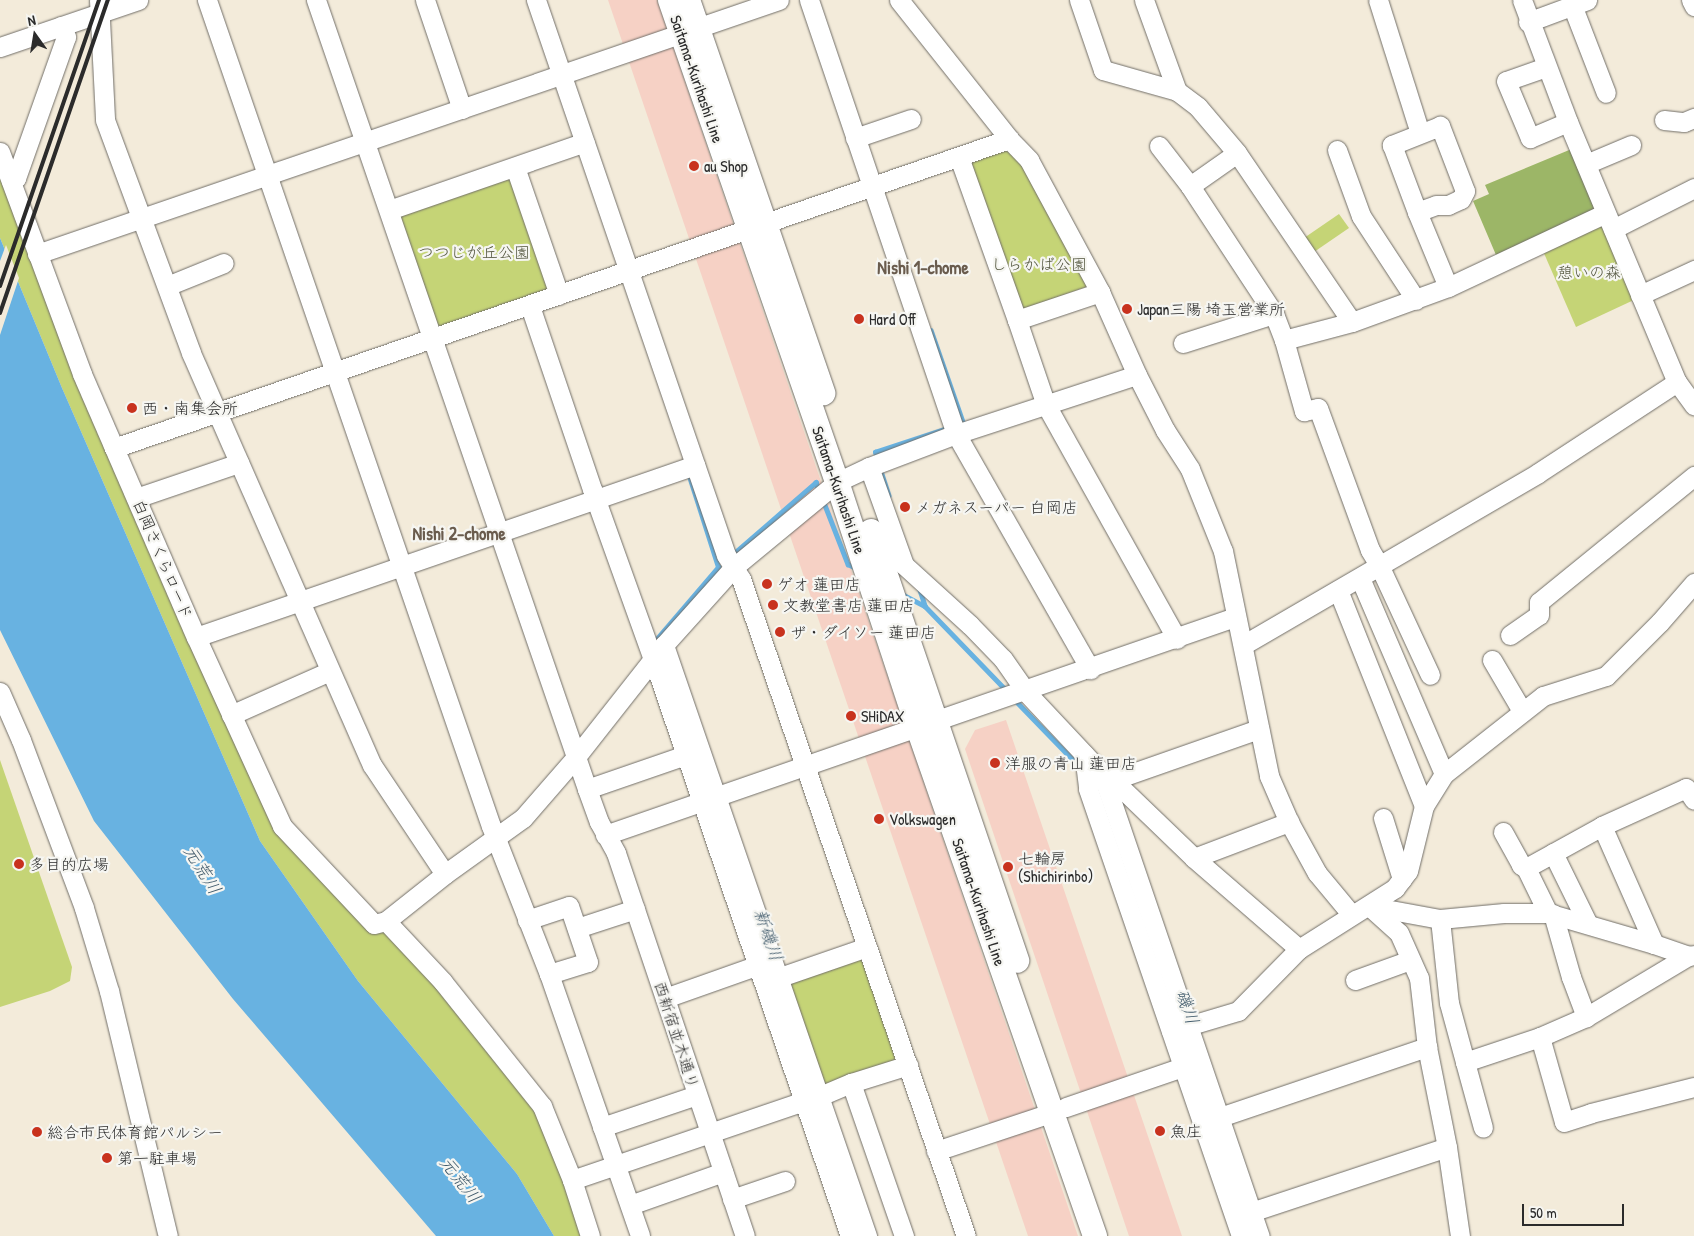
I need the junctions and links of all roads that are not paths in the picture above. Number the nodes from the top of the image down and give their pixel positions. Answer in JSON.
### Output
{"nodes":[{"id":1,"x":138,"y":0,"type":"edge"},
{"id":2,"x":207,"y":0,"type":"edge"},
{"id":3,"x":316,"y":0,"type":"edge"},
{"id":4,"x":425,"y":0,"type":"edge"},
{"id":5,"x":536,"y":0,"type":"edge"},
{"id":6,"x":670,"y":0,"type":"edge"},
{"id":7,"x":688,"y":0,"type":"edge"},
{"id":8,"x":779,"y":0,"type":"edge"},
{"id":9,"x":809,"y":0,"type":"edge"},
{"id":10,"x":899,"y":0,"type":"edge"},
{"id":11,"x":1079,"y":0,"type":"edge"},
{"id":12,"x":1144,"y":0,"type":"edge"},
{"id":13,"x":1378,"y":0,"type":"edge"},
{"id":14,"x":1522,"y":0,"type":"edge"},
{"id":15,"x":1691,"y":0,"type":"edge"},
{"id":16,"x":1580,"y":3,"type":"edge"},
{"id":17,"x":100,"y":6,"type":"edge"},
{"id":18,"x":1694,"y":6,"type":"edge"},
{"id":19,"x":1528,"y":22,"type":"junction"},
{"id":20,"x":61,"y":26,"type":"junction"},
{"id":21,"x":689,"y":30,"type":"junction"},
{"id":22,"x":0,"y":47,"type":"edge"},
{"id":23,"x":1546,"y":67,"type":"junction"},
{"id":24,"x":562,"y":74,"type":"junction"},
{"id":25,"x":1177,"y":91,"type":"junction"},
{"id":26,"x":1606,"y":93,"type":"dead end"},
{"id":27,"x":462,"y":108,"type":"junction"},
{"id":28,"x":1694,"y":118,"type":"edge"},
{"id":29,"x":911,"y":119,"type":"dead end"},
{"id":30,"x":1664,"y":120,"type":"dead end"},
{"id":31,"x":1568,"y":122,"type":"junction"},
{"id":32,"x":1420,"y":133,"type":"junction"},
{"id":33,"x":856,"y":138,"type":"junction"},
{"id":34,"x":1009,"y":139,"type":"junction"},
{"id":35,"x":364,"y":142,"type":"junction"},
{"id":36,"x":585,"y":142,"type":"junction"},
{"id":37,"x":1631,"y":145,"type":"dead end"},
{"id":38,"x":1159,"y":146,"type":"dead end"},
{"id":39,"x":1337,"y":150,"type":"dead end"},
{"id":40,"x":0,"y":152,"type":"edge"},
{"id":41,"x":1238,"y":153,"type":"junction"},
{"id":42,"x":958,"y":157,"type":"junction"},
{"id":43,"x":1586,"y":164,"type":"junction"},
{"id":44,"x":515,"y":167,"type":"junction"},
{"id":45,"x":268,"y":175,"type":"junction"},
{"id":46,"x":11,"y":181,"type":"junction"},
{"id":47,"x":1190,"y":186,"type":"junction"},
{"id":48,"x":872,"y":187,"type":"junction"},
{"id":49,"x":1694,"y":188,"type":"edge"},
{"id":50,"x":388,"y":210,"type":"junction"},
{"id":51,"x":1417,"y":212,"type":"junction"},
{"id":52,"x":141,"y":219,"type":"junction"},
{"id":53,"x":1610,"y":221,"type":"junction"},
{"id":54,"x":757,"y":226,"type":"junction"},
{"id":55,"x":37,"y":254,"type":"junction"},
{"id":56,"x":224,"y":263,"type":"dead end"},
{"id":57,"x":628,"y":270,"type":"junction"},
{"id":58,"x":1694,"y":270,"type":"edge"},
{"id":59,"x":167,"y":286,"type":"junction"},
{"id":60,"x":1448,"y":287,"type":"junction"},
{"id":61,"x":1100,"y":292,"type":"junction"},
{"id":62,"x":559,"y":295,"type":"junction"},
{"id":63,"x":1640,"y":295,"type":"junction"},
{"id":64,"x":1416,"y":300,"type":"junction"},
{"id":65,"x":530,"y":306,"type":"junction"},
{"id":66,"x":1274,"y":314,"type":"junction"},
{"id":67,"x":1017,"y":320,"type":"junction"},
{"id":68,"x":1352,"y":322,"type":"junction"},
{"id":69,"x":432,"y":340,"type":"junction"},
{"id":70,"x":1284,"y":340,"type":"junction"},
{"id":71,"x":1183,"y":343,"type":"dead end"},
{"id":72,"x":335,"y":372,"type":"junction"},
{"id":73,"x":1137,"y":375,"type":"junction"},
{"id":74,"x":1677,"y":382,"type":"junction"},
{"id":75,"x":1046,"y":405,"type":"junction"},
{"id":76,"x":1694,"y":405,"type":"edge"},
{"id":77,"x":217,"y":412,"type":"junction"},
{"id":78,"x":956,"y":434,"type":"junction"},
{"id":79,"x":114,"y":448,"type":"junction"},
{"id":80,"x":239,"y":463,"type":"junction"},
{"id":81,"x":695,"y":465,"type":"junction"},
{"id":82,"x":852,"y":474,"type":"junction"},
{"id":83,"x":1694,"y":476,"type":"edge"},
{"id":84,"x":136,"y":498,"type":"junction"},
{"id":85,"x":596,"y":500,"type":"junction"},
{"id":86,"x":499,"y":532,"type":"junction"},
{"id":87,"x":402,"y":565,"type":"junction"},
{"id":88,"x":1379,"y":565,"type":"junction"},
{"id":89,"x":734,"y":567,"type":"junction"},
{"id":90,"x":1360,"y":578,"type":"junction"},
{"id":91,"x":1694,"y":583,"type":"edge"},
{"id":92,"x":1338,"y":590,"type":"junction"},
{"id":93,"x":300,"y":601,"type":"junction"},
{"id":94,"x":1235,"y":617,"type":"junction"},
{"id":95,"x":1510,"y":635,"type":"dead end"},
{"id":96,"x":196,"y":637,"type":"junction"},
{"id":97,"x":1177,"y":639,"type":"junction"},
{"id":98,"x":664,"y":645,"type":"junction"},
{"id":99,"x":1243,"y":645,"type":"junction"},
{"id":100,"x":1492,"y":660,"type":"dead end"},
{"id":101,"x":653,"y":661,"type":"junction"},
{"id":102,"x":1090,"y":669,"type":"junction"},
{"id":103,"x":330,"y":671,"type":"junction"},
{"id":104,"x":1430,"y":675,"type":"dead end"},
{"id":105,"x":1024,"y":691,"type":"junction"},
{"id":106,"x":0,"y":692,"type":"edge"},
{"id":107,"x":1522,"y":711,"type":"junction"},
{"id":108,"x":230,"y":715,"type":"junction"},
{"id":109,"x":927,"y":725,"type":"junction"},
{"id":110,"x":1259,"y":729,"type":"junction"},
{"id":111,"x":1084,"y":754,"type":"junction"},
{"id":112,"x":686,"y":755,"type":"junction"},
{"id":113,"x":576,"y":757,"type":"junction"},
{"id":114,"x":805,"y":767,"type":"junction"},
{"id":115,"x":1444,"y":774,"type":"junction"},
{"id":116,"x":1108,"y":776,"type":"junction"},
{"id":117,"x":587,"y":789,"type":"junction"},
{"id":118,"x":710,"y":800,"type":"junction"},
{"id":119,"x":1694,"y":800,"type":"edge"},
{"id":120,"x":1424,"y":806,"type":"junction"},
{"id":121,"x":1383,"y":818,"type":"dead end"},
{"id":122,"x":1289,"y":822,"type":"junction"},
{"id":123,"x":1602,"y":826,"type":"junction"},
{"id":124,"x":1503,"y":832,"type":"dead end"},
{"id":125,"x":605,"y":835,"type":"junction"},
{"id":126,"x":496,"y":838,"type":"junction"},
{"id":127,"x":1553,"y":853,"type":"junction"},
{"id":128,"x":1194,"y":858,"type":"junction"},
{"id":129,"x":1526,"y":868,"type":"junction"},
{"id":130,"x":445,"y":874,"type":"junction"},
{"id":131,"x":1402,"y":879,"type":"junction"},
{"id":132,"x":1369,"y":906,"type":"junction"},
{"id":133,"x":635,"y":909,"type":"junction"},
{"id":134,"x":1351,"y":914,"type":"junction"},
{"id":135,"x":1551,"y":914,"type":"junction"},
{"id":136,"x":1440,"y":919,"type":"junction"},
{"id":137,"x":527,"y":920,"type":"junction"},
{"id":138,"x":386,"y":921,"type":"junction"},
{"id":139,"x":1588,"y":924,"type":"junction"},
{"id":140,"x":577,"y":928,"type":"junction"},
{"id":141,"x":1654,"y":944,"type":"junction"},
{"id":142,"x":867,"y":947,"type":"junction"},
{"id":143,"x":1299,"y":949,"type":"junction"},
{"id":144,"x":1691,"y":956,"type":"edge"},
{"id":145,"x":1410,"y":960,"type":"junction"},
{"id":146,"x":758,"y":966,"type":"junction"},
{"id":147,"x":549,"y":974,"type":"junction"},
{"id":148,"x":780,"y":977,"type":"junction"},
{"id":149,"x":1355,"y":980,"type":"dead end"},
{"id":150,"x":665,"y":998,"type":"junction"},
{"id":151,"x":1586,"y":1017,"type":"junction"},
{"id":152,"x":1180,"y":1029,"type":"junction"},
{"id":153,"x":1540,"y":1037,"type":"junction"},
{"id":154,"x":1427,"y":1047,"type":"junction"},
{"id":155,"x":1465,"y":1062,"type":"junction"},
{"id":156,"x":908,"y":1065,"type":"junction"},
{"id":157,"x":1183,"y":1067,"type":"junction"},
{"id":158,"x":851,"y":1083,"type":"junction"},
{"id":159,"x":1694,"y":1087,"type":"edge"},
{"id":160,"x":697,"y":1095,"type":"junction"},
{"id":161,"x":812,"y":1098,"type":"junction"},
{"id":162,"x":1060,"y":1110,"type":"junction"},
{"id":163,"x":1220,"y":1117,"type":"junction"},
{"id":164,"x":602,"y":1127,"type":"junction"},
{"id":165,"x":1483,"y":1128,"type":"dead end"},
{"id":166,"x":710,"y":1132,"type":"junction"},
{"id":167,"x":1447,"y":1147,"type":"junction"},
{"id":168,"x":936,"y":1151,"type":"junction"},
{"id":169,"x":616,"y":1164,"type":"junction"},
{"id":170,"x":723,"y":1172,"type":"junction"},
{"id":171,"x":572,"y":1180,"type":"junction"},
{"id":172,"x":785,"y":1181,"type":"dead end"},
{"id":173,"x":732,"y":1198,"type":"junction"},
{"id":174,"x":630,"y":1205,"type":"junction"},
{"id":175,"x":1252,"y":1212,"type":"junction"},
{"id":176,"x":168,"y":1236,"type":"edge"},
{"id":177,"x":590,"y":1236,"type":"edge"},
{"id":178,"x":640,"y":1236,"type":"edge"},
{"id":179,"x":745,"y":1236,"type":"edge"},
{"id":180,"x":850,"y":1236,"type":"edge"},
{"id":181,"x":868,"y":1236,"type":"edge"},
{"id":182,"x":904,"y":1236,"type":"edge"},
{"id":183,"x":966,"y":1236,"type":"edge"},
{"id":184,"x":1095,"y":1236,"type":"edge"},
{"id":185,"x":1110,"y":1236,"type":"edge"},
{"id":186,"x":1241,"y":1236,"type":"edge"},
{"id":187,"x":1260,"y":1236,"type":"edge"},
{"id":188,"x":1460,"y":1236,"type":"edge"}],
"edges":[{"from":1,"to":17,"type":"street"},
{"from":2,"to":45,"type":"street"},
{"from":3,"to":35,"type":"street","name":"西新宿並木通り"},
{"from":4,"to":27,"type":"street"},
{"from":5,"to":24,"type":"street"},
{"from":6,"to":21,"type":"main road","name":"Saitama-Kurihashi Line"},
{"from":7,"to":21,"type":"main road","name":"Saitama-Kurihashi Line"},
{"from":8,"to":21,"type":"street"},
{"from":9,"to":33,"type":"street"},
{"from":10,"to":34,"type":"street"},
{"from":11,"to":25,"type":"street"},
{"from":12,"to":25,"type":"street"},
{"from":13,"to":32,"type":"street"},
{"from":14,"to":19,"type":"street"},
{"from":15,"to":18,"type":"street"},
{"from":16,"to":19,"type":"street"},
{"from":16,"to":26,"type":"street"},
{"from":17,"to":20,"type":"street"},
{"from":17,"to":52,"type":"street"},
{"from":19,"to":23,"type":"street"},
{"from":20,"to":22,"type":"street"},
{"from":20,"to":46,"type":"street"},
{"from":21,"to":24,"type":"street"},
{"from":21,"to":54,"type":"main road","name":"Saitama-Kurihashi Line"},
{"from":23,"to":31,"type":"street"},
{"from":23,"to":31,"type":"street"},
{"from":24,"to":27,"type":"street"},
{"from":24,"to":36,"type":"street"},
{"from":25,"to":41,"type":"street"},
{"from":27,"to":35,"type":"street"},
{"from":28,"to":30,"type":"street"},
{"from":29,"to":33,"type":"street"},
{"from":31,"to":43,"type":"street"},
{"from":32,"to":51,"type":"street"},
{"from":32,"to":51,"type":"street"},
{"from":33,"to":48,"type":"street"},
{"from":34,"to":42,"type":"street"},
{"from":34,"to":61,"type":"street"},
{"from":35,"to":45,"type":"street"},
{"from":35,"to":50,"type":"street","name":"西新宿並木通り"},
{"from":36,"to":44,"type":"street"},
{"from":36,"to":57,"type":"street"},
{"from":37,"to":43,"type":"street"},
{"from":38,"to":47,"type":"street"},
{"from":39,"to":64,"type":"street"},
{"from":40,"to":46,"type":"street","name":"白岡さくらロード"},
{"from":41,"to":47,"type":"street"},
{"from":41,"to":68,"type":"street"},
{"from":42,"to":48,"type":"street"},
{"from":42,"to":67,"type":"street"},
{"from":43,"to":53,"type":"street"},
{"from":44,"to":50,"type":"street"},
{"from":44,"to":62,"type":"street"},
{"from":45,"to":52,"type":"street"},
{"from":45,"to":72,"type":"street"},
{"from":46,"to":55,"type":"street","name":"白岡さくらロード"},
{"from":47,"to":66,"type":"street"},
{"from":48,"to":54,"type":"street"},
{"from":48,"to":78,"type":"street"},
{"from":49,"to":53,"type":"street"},
{"from":50,"to":69,"type":"street","name":"西新宿並木通り"},
{"from":51,"to":60,"type":"street"},
{"from":52,"to":55,"type":"street"},
{"from":52,"to":59,"type":"street"},
{"from":53,"to":60,"type":"street"},
{"from":53,"to":63,"type":"street"},
{"from":54,"to":57,"type":"street"},
{"from":54,"to":82,"type":"main road","name":"Saitama-Kurihashi Line"},
{"from":55,"to":79,"type":"street","name":"白岡さくらロード"},
{"from":56,"to":59,"type":"street"},
{"from":57,"to":62,"type":"street"},
{"from":57,"to":81,"type":"street"},
{"from":58,"to":63,"type":"street"},
{"from":59,"to":77,"type":"street"},
{"from":60,"to":64,"type":"street"},
{"from":61,"to":67,"type":"street"},
{"from":61,"to":73,"type":"street"},
{"from":62,"to":65,"type":"street"},
{"from":63,"to":74,"type":"street"},
{"from":64,"to":68,"type":"street"},
{"from":65,"to":69,"type":"street"},
{"from":65,"to":85,"type":"street"},
{"from":66,"to":70,"type":"street"},
{"from":66,"to":71,"type":"street"},
{"from":67,"to":75,"type":"street"},
{"from":68,"to":70,"type":"street"},
{"from":69,"to":72,"type":"street"},
{"from":69,"to":86,"type":"street","name":"西新宿並木通り"},
{"from":70,"to":88,"type":"street"},
{"from":72,"to":77,"type":"street"},
{"from":72,"to":87,"type":"street"},
{"from":73,"to":75,"type":"street"},
{"from":73,"to":94,"type":"street"},
{"from":74,"to":76,"type":"street"},
{"from":74,"to":88,"type":"street"},
{"from":75,"to":78,"type":"street"},
{"from":75,"to":97,"type":"street"},
{"from":77,"to":79,"type":"street"},
{"from":77,"to":80,"type":"street"},
{"from":78,"to":82,"type":"street"},
{"from":78,"to":102,"type":"street"},
{"from":79,"to":84,"type":"street","name":"白岡さくらロード"},
{"from":80,"to":84,"type":"street"},
{"from":80,"to":93,"type":"street"},
{"from":81,"to":85,"type":"street"},
{"from":81,"to":89,"type":"street"},
{"from":82,"to":89,"type":"street"},
{"from":82,"to":105,"type":"street"},
{"from":82,"to":109,"type":"main road","name":"Saitama-Kurihashi Line"},
{"from":83,"to":95,"type":"street"},
{"from":84,"to":96,"type":"street","name":"白岡さくらロード"},
{"from":85,"to":86,"type":"street"},
{"from":85,"to":101,"type":"street"},
{"from":86,"to":87,"type":"street"},
{"from":86,"to":113,"type":"street","name":"西新宿並木通り"},
{"from":87,"to":93,"type":"street"},
{"from":87,"to":126,"type":"street"},
{"from":88,"to":90,"type":"street"},
{"from":88,"to":104,"type":"street"},
{"from":89,"to":98,"type":"street"},
{"from":89,"to":114,"type":"street"},
{"from":90,"to":92,"type":"street"},
{"from":90,"to":115,"type":"street"},
{"from":91,"to":107,"type":"street"},
{"from":92,"to":99,"type":"street"},
{"from":92,"to":120,"type":"street"},
{"from":93,"to":96,"type":"street"},
{"from":93,"to":103,"type":"street"},
{"from":94,"to":97,"type":"street"},
{"from":94,"to":99,"type":"street"},
{"from":96,"to":108,"type":"street","name":"白岡さくらロード"},
{"from":97,"to":102,"type":"street"},
{"from":98,"to":101,"type":"street"},
{"from":98,"to":118,"type":"street"},
{"from":99,"to":110,"type":"street"},
{"from":100,"to":107,"type":"street"},
{"from":101,"to":112,"type":"street"},
{"from":101,"to":113,"type":"street"},
{"from":102,"to":105,"type":"street"},
{"from":103,"to":108,"type":"street"},
{"from":103,"to":130,"type":"street"},
{"from":105,"to":109,"type":"street"},
{"from":105,"to":111,"type":"street"},
{"from":106,"to":176,"type":"street"},
{"from":107,"to":115,"type":"street"},
{"from":108,"to":138,"type":"street","name":"白岡さくらロード"},
{"from":109,"to":114,"type":"street"},
{"from":109,"to":162,"type":"main road","name":"Saitama-Kurihashi Line"},
{"from":110,"to":116,"type":"street"},
{"from":110,"to":122,"type":"street"},
{"from":111,"to":116,"type":"street"},
{"from":111,"to":152,"type":"street"},
{"from":112,"to":117,"type":"street"},
{"from":112,"to":118,"type":"street"},
{"from":113,"to":117,"type":"street","name":"西新宿並木通り"},
{"from":113,"to":126,"type":"street"},
{"from":114,"to":118,"type":"street"},
{"from":114,"to":142,"type":"street"},
{"from":115,"to":120,"type":"street"},
{"from":116,"to":128,"type":"street"},
{"from":116,"to":152,"type":"street"},
{"from":117,"to":125,"type":"street","name":"西新宿並木通り"},
{"from":118,"to":125,"type":"street"},
{"from":118,"to":146,"type":"street"},
{"from":118,"to":148,"type":"street"},
{"from":119,"to":123,"type":"street"},
{"from":120,"to":131,"type":"street"},
{"from":121,"to":131,"type":"street"},
{"from":122,"to":128,"type":"street"},
{"from":122,"to":134,"type":"street"},
{"from":123,"to":127,"type":"street"},
{"from":123,"to":141,"type":"street"},
{"from":124,"to":129,"type":"street"},
{"from":125,"to":133,"type":"street","name":"西新宿並木通り"},
{"from":126,"to":130,"type":"street"},
{"from":126,"to":137,"type":"street"},
{"from":127,"to":129,"type":"street"},
{"from":127,"to":139,"type":"street"},
{"from":128,"to":143,"type":"street"},
{"from":129,"to":135,"type":"street"},
{"from":130,"to":138,"type":"street"},
{"from":131,"to":132,"type":"street"},
{"from":132,"to":134,"type":"street"},
{"from":132,"to":136,"type":"street"},
{"from":132,"to":145,"type":"street"},
{"from":133,"to":140,"type":"street"},
{"from":133,"to":150,"type":"street","name":"西新宿並木通り"},
{"from":134,"to":143,"type":"street"},
{"from":135,"to":136,"type":"street"},
{"from":135,"to":139,"type":"street"},
{"from":135,"to":151,"type":"street"},
{"from":136,"to":155,"type":"street"},
{"from":137,"to":140,"type":"street"},
{"from":137,"to":147,"type":"street"},
{"from":138,"to":171,"type":"street"},
{"from":139,"to":141,"type":"street"},
{"from":140,"to":147,"type":"street"},
{"from":141,"to":144,"type":"street"},
{"from":142,"to":148,"type":"street"},
{"from":142,"to":156,"type":"street"},
{"from":143,"to":152,"type":"street"},
{"from":144,"to":151,"type":"street"},
{"from":145,"to":149,"type":"street"},
{"from":145,"to":154,"type":"street"},
{"from":146,"to":150,"type":"street"},
{"from":146,"to":161,"type":"street"},
{"from":147,"to":164,"type":"street"},
{"from":148,"to":161,"type":"street"},
{"from":150,"to":160,"type":"street","name":"西新宿並木通り"},
{"from":151,"to":153,"type":"street"},
{"from":152,"to":157,"type":"street"},
{"from":152,"to":163,"type":"street"},
{"from":153,"to":155,"type":"street"},
{"from":153,"to":159,"type":"street"},
{"from":154,"to":163,"type":"street"},
{"from":154,"to":167,"type":"street"},
{"from":155,"to":165,"type":"street"},
{"from":156,"to":158,"type":"street"},
{"from":156,"to":168,"type":"street"},
{"from":157,"to":162,"type":"street"},
{"from":157,"to":186,"type":"street"},
{"from":158,"to":161,"type":"street"},
{"from":158,"to":182,"type":"street"},
{"from":160,"to":164,"type":"street"},
{"from":160,"to":166,"type":"street","name":"西新宿並木通り"},
{"from":161,"to":166,"type":"street"},
{"from":161,"to":180,"type":"street"},
{"from":161,"to":181,"type":"street"},
{"from":162,"to":168,"type":"street"},
{"from":162,"to":184,"type":"main road","name":"Saitama-Kurihashi Line"},
{"from":162,"to":185,"type":"main road","name":"Saitama-Kurihashi Line"},
{"from":163,"to":175,"type":"street"},
{"from":164,"to":169,"type":"street"},
{"from":166,"to":169,"type":"street"},
{"from":166,"to":170,"type":"street","name":"西新宿並木通り"},
{"from":167,"to":175,"type":"street"},
{"from":167,"to":188,"type":"street"},
{"from":168,"to":183,"type":"street"},
{"from":169,"to":171,"type":"street"},
{"from":169,"to":174,"type":"street"},
{"from":170,"to":173,"type":"street","name":"西新宿並木通り"},
{"from":170,"to":174,"type":"street"},
{"from":171,"to":177,"type":"street"},
{"from":172,"to":173,"type":"street"},
{"from":173,"to":179,"type":"street","name":"西新宿並木通り"},
{"from":174,"to":178,"type":"street"},
{"from":175,"to":187,"type":"street"}]}
